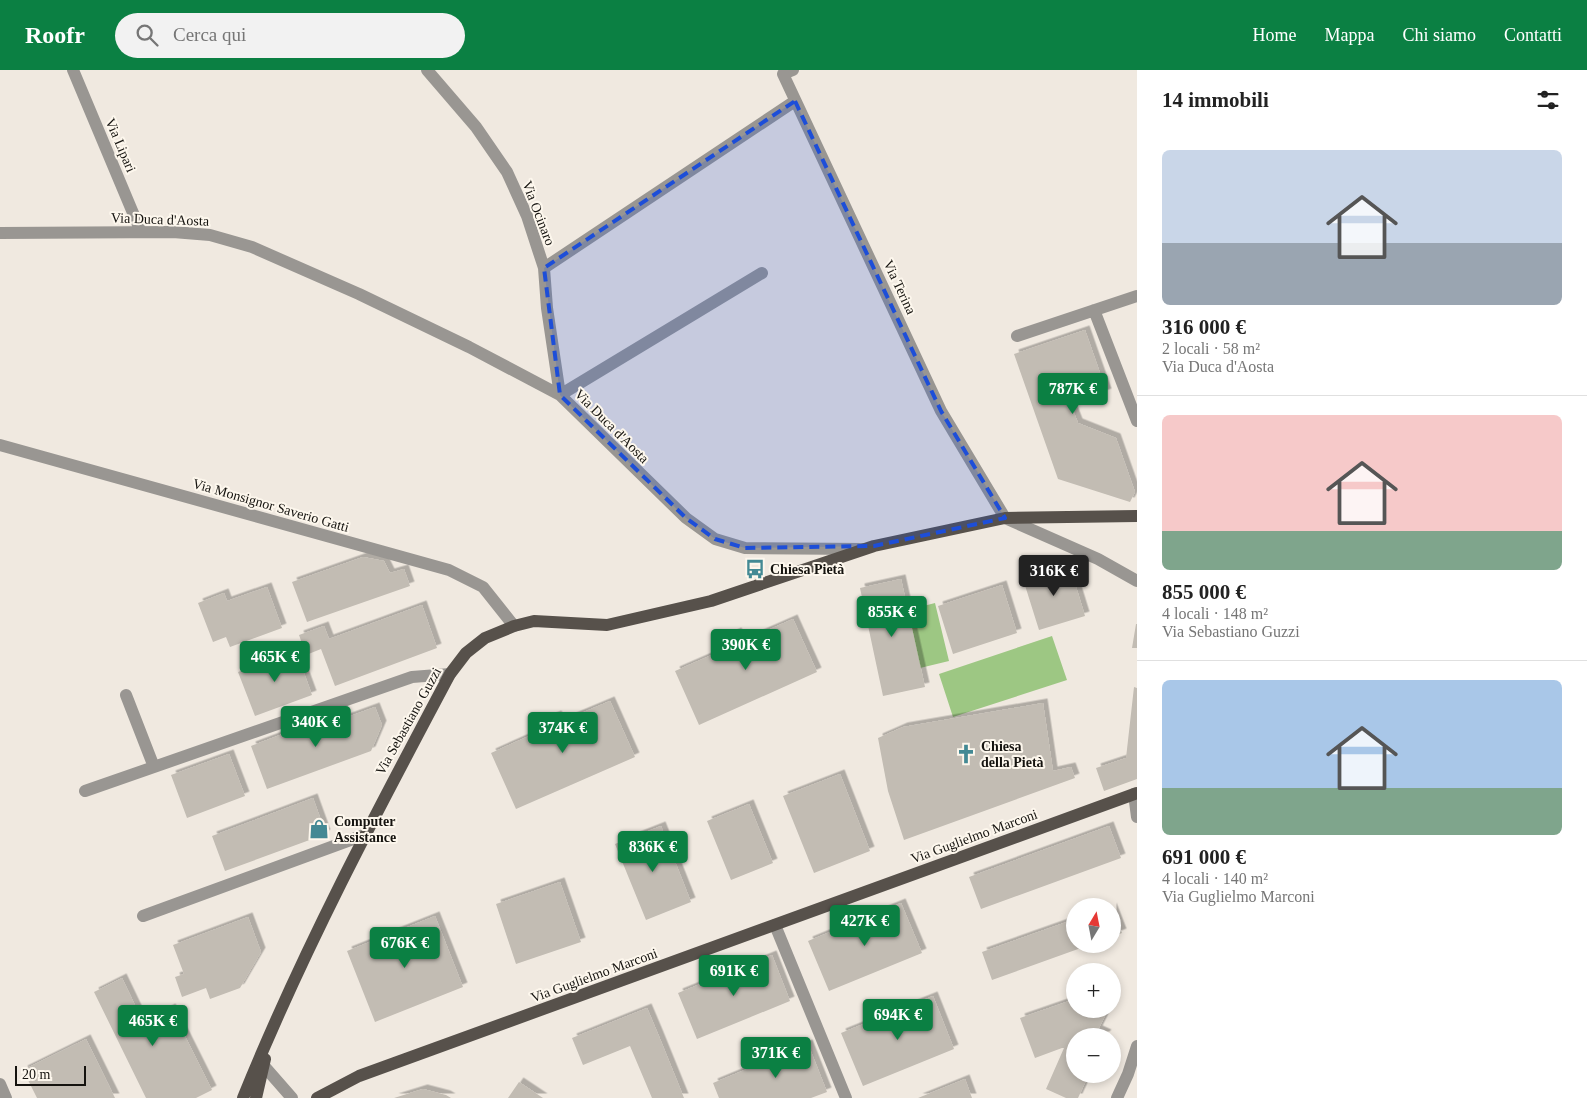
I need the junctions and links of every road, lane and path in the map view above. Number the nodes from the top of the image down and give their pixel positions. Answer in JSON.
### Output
{"nodes":[{"id":1,"x":73,"y":70,"type":"edge"},
{"id":2,"x":427,"y":70,"type":"edge"},
{"id":3,"x":793,"y":70,"type":"edge"},
{"id":4,"x":795,"y":101,"type":"junction"},
{"id":5,"x":0,"y":232,"type":"edge"},
{"id":6,"x":141,"y":232,"type":"junction"},
{"id":7,"x":544,"y":268,"type":"junction"},
{"id":8,"x":762,"y":273,"type":"dead end"},
{"id":9,"x":1137,"y":296,"type":"edge"},
{"id":10,"x":1094,"y":310,"type":"junction"},
{"id":11,"x":1017,"y":336,"type":"dead end"},
{"id":12,"x":560,"y":395,"type":"junction"},
{"id":13,"x":1137,"y":421,"type":"edge"},
{"id":14,"x":0,"y":444,"type":"edge"},
{"id":15,"x":1137,"y":516,"type":"edge"},
{"id":16,"x":1004,"y":518,"type":"junction"},
{"id":17,"x":868,"y":548,"type":"junction"},
{"id":18,"x":1137,"y":581,"type":"edge"},
{"id":19,"x":514,"y":626,"type":"junction"},
{"id":20,"x":450,"y":674,"type":"junction"},
{"id":21,"x":126,"y":695,"type":"dead end"},
{"id":22,"x":154,"y":767,"type":"junction"},
{"id":23,"x":85,"y":791,"type":"dead end"},
{"id":24,"x":1136,"y":793,"type":"edge"},
{"id":25,"x":1137,"y":817,"type":"edge"},
{"id":26,"x":364,"y":835,"type":"junction"},
{"id":27,"x":143,"y":916,"type":"dead end"},
{"id":28,"x":774,"y":925,"type":"junction"},
{"id":29,"x":274,"y":1022,"type":"junction"},
{"id":30,"x":1137,"y":1046,"type":"edge"},
{"id":31,"x":264,"y":1066,"type":"junction"},
{"id":32,"x":0,"y":1084,"type":"edge"},
{"id":33,"x":6,"y":1098,"type":"edge"},
{"id":34,"x":243,"y":1098,"type":"edge"},
{"id":35,"x":256,"y":1098,"type":"edge"},
{"id":36,"x":292,"y":1098,"type":"edge"},
{"id":37,"x":317,"y":1098,"type":"edge"},
{"id":38,"x":846,"y":1098,"type":"edge"},
{"id":39,"x":1117,"y":1098,"type":"edge"}],
"edges":[{"from":1,"to":6,"type":"street","name":"Via Lipari"},
{"from":2,"to":7,"type":"street","name":"Via Ocinaro"},
{"from":3,"to":4,"type":"street","name":"Via Terina"},
{"from":4,"to":7,"type":"street"},
{"from":4,"to":16,"type":"street","name":"Via Terina"},
{"from":5,"to":6,"type":"street","name":"Via Duca d'Aosta"},
{"from":6,"to":12,"type":"street","name":"Via Duca d'Aosta"},
{"from":7,"to":12,"type":"street","name":"Via Ocinaro"},
{"from":8,"to":12,"type":"street"},
{"from":9,"to":10,"type":"street"},
{"from":10,"to":11,"type":"street"},
{"from":10,"to":13,"type":"street"},
{"from":12,"to":17,"type":"street","name":"Via Duca d'Aosta"},
{"from":14,"to":19,"type":"street","name":"Via Monsignor Saverio Gatti"},
{"from":15,"to":16,"type":"main road","name":"Via Duca d'Aosta"},
{"from":16,"to":17,"type":"main road","name":"Via Duca d'Aosta"},
{"from":16,"to":18,"type":"street"},
{"from":17,"to":19,"type":"main road","name":"Via Sebastiano Guzzi"},
{"from":19,"to":20,"type":"main road","name":"Via Sebastiano Guzzi"},
{"from":20,"to":22,"type":"street"},
{"from":20,"to":26,"type":"main road","name":"Via Sebastiano Guzzi"},
{"from":21,"to":22,"type":"street"},
{"from":22,"to":23,"type":"street"},
{"from":24,"to":25,"type":"street"},
{"from":24,"to":28,"type":"main road","name":"Via Guglielmo Marconi"},
{"from":26,"to":27,"type":"street"},
{"from":26,"to":29,"type":"main road","name":"Via Sebastiano Guzzi"},
{"from":28,"to":37,"type":"main road","name":"Via Guglielmo Marconi"},
{"from":28,"to":38,"type":"street"},
{"from":29,"to":31,"type":"main road","name":"Via Sebastiano Guzzi"},
{"from":29,"to":34,"type":"main road","name":"Via Sebastiano Guzzi"},
{"from":30,"to":39,"type":"street"},
{"from":31,"to":35,"type":"main road","name":"Via Sebastiano Guzzi"},
{"from":31,"to":36,"type":"street"},
{"from":32,"to":33,"type":"street"}]}
